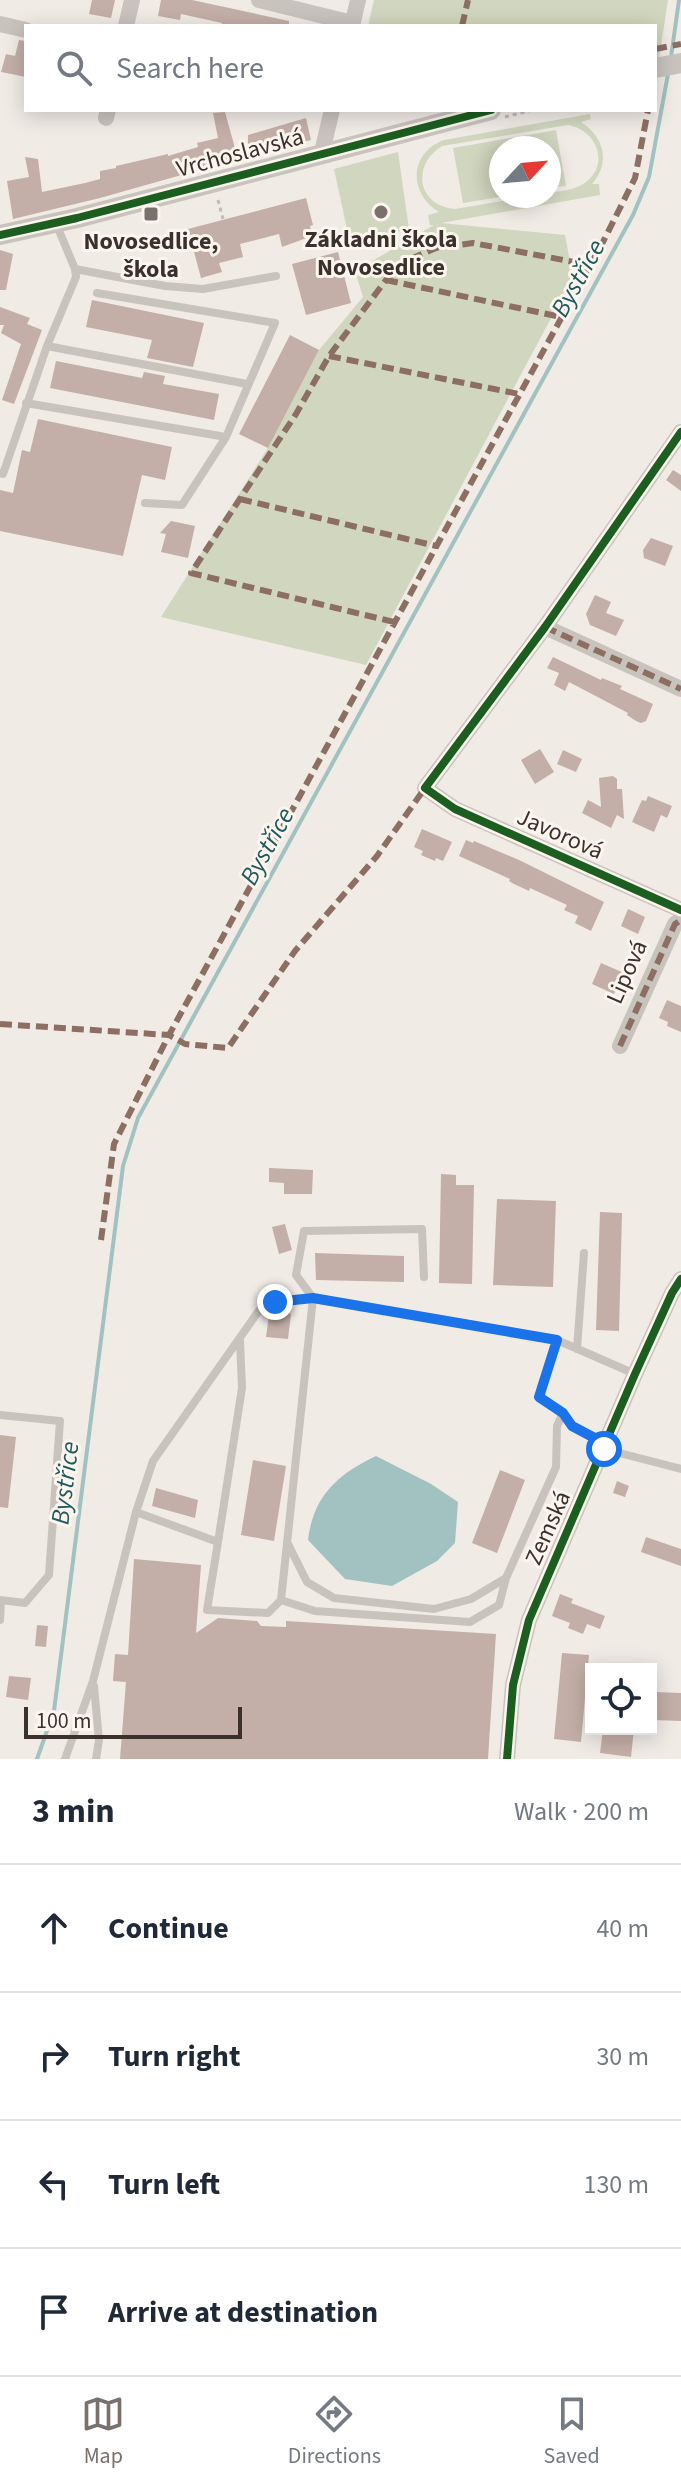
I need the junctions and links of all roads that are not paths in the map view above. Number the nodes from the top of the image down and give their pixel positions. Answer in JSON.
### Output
{"nodes":[{"id":1,"x":132,"y":0,"type":"edge"},
{"id":2,"x":259,"y":0,"type":"edge"},
{"id":3,"x":358,"y":0,"type":"edge"},
{"id":4,"x":0,"y":24,"type":"edge"},
{"id":5,"x":126,"y":24,"type":"edge"},
{"id":6,"x":352,"y":24,"type":"edge"},
{"id":7,"x":24,"y":30,"type":"edge"},
{"id":8,"x":681,"y":63,"type":"edge"},
{"id":9,"x":657,"y":68,"type":"edge"},
{"id":10,"x":332,"y":112,"type":"edge"},
{"id":11,"x":483,"y":112,"type":"edge"},
{"id":12,"x":322,"y":152,"type":"junction"},
{"id":13,"x":59,"y":221,"type":"junction"},
{"id":14,"x":0,"y":233,"type":"edge"},
{"id":15,"x":75,"y":269,"type":"junction"},
{"id":16,"x":276,"y":276,"type":"dead end"},
{"id":17,"x":97,"y":293,"type":"dead end"},
{"id":18,"x":47,"y":346,"type":"junction"},
{"id":19,"x":247,"y":384,"type":"junction"},
{"id":20,"x":26,"y":403,"type":"junction"},
{"id":21,"x":681,"y":432,"type":"edge"},
{"id":22,"x":226,"y":437,"type":"junction"},
{"id":23,"x":0,"y":473,"type":"edge"},
{"id":24,"x":145,"y":503,"type":"dead end"},
{"id":25,"x":545,"y":627,"type":"junction"},
{"id":26,"x":681,"y":689,"type":"edge"},
{"id":27,"x":681,"y":910,"type":"edge"},
{"id":28,"x":681,"y":920,"type":"edge"},
{"id":29,"x":620,"y":1046,"type":"dead end"},
{"id":30,"x":584,"y":1253,"type":"dead end"},
{"id":31,"x":424,"y":1277,"type":"dead end"},
{"id":32,"x":681,"y":1279,"type":"edge"},
{"id":33,"x":313,"y":1298,"type":"junction"},
{"id":34,"x":240,"y":1340,"type":"junction"},
{"id":35,"x":557,"y":1340,"type":"junction"},
{"id":36,"x":577,"y":1349,"type":"junction"},
{"id":37,"x":635,"y":1374,"type":"junction"},
{"id":38,"x":563,"y":1413,"type":"junction"},
{"id":39,"x":0,"y":1415,"type":"edge"},
{"id":40,"x":605,"y":1447,"type":"junction"},
{"id":41,"x":681,"y":1469,"type":"edge"},
{"id":42,"x":136,"y":1512,"type":"junction"},
{"id":43,"x":287,"y":1541,"type":"junction"},
{"id":44,"x":218,"y":1542,"type":"junction"},
{"id":45,"x":506,"y":1578,"type":"junction"},
{"id":46,"x":0,"y":1600,"type":"edge"},
{"id":47,"x":281,"y":1600,"type":"junction"},
{"id":48,"x":0,"y":1620,"type":"edge"},
{"id":49,"x":93,"y":1681,"type":"junction"},
{"id":50,"x":65,"y":1759,"type":"edge"},
{"id":51,"x":96,"y":1759,"type":"edge"},
{"id":52,"x":507,"y":1759,"type":"edge"}],
"edges":[{"from":1,"to":5,"type":"street"},
{"from":2,"to":6,"type":"street"},
{"from":3,"to":6,"type":"street"},
{"from":4,"to":7,"type":"street"},
{"from":8,"to":9,"type":"street"},
{"from":10,"to":12,"type":"street"},
{"from":11,"to":12,"type":"street","name":"Vrchoslavská"},
{"from":12,"to":13,"type":"street","name":"Vrchoslavská"},
{"from":13,"to":14,"type":"street","name":"Vrchoslavská"},
{"from":13,"to":15,"type":"lane"},
{"from":15,"to":16,"type":"lane"},
{"from":15,"to":18,"type":"lane"},
{"from":17,"to":19,"type":"lane"},
{"from":18,"to":19,"type":"lane"},
{"from":18,"to":20,"type":"lane"},
{"from":19,"to":22,"type":"lane"},
{"from":20,"to":22,"type":"lane"},
{"from":20,"to":23,"type":"lane"},
{"from":21,"to":25,"type":"street"},
{"from":22,"to":24,"type":"lane"},
{"from":25,"to":26,"type":"street"},
{"from":25,"to":27,"type":"street","name":"Javorová"},
{"from":28,"to":29,"type":"street","name":"Lipová"},
{"from":30,"to":36,"type":"lane"},
{"from":31,"to":33,"type":"lane"},
{"from":32,"to":37,"type":"street","name":"Zemská"},
{"from":33,"to":34,"type":"lane"},
{"from":33,"to":35,"type":"lane"},
{"from":33,"to":43,"type":"lane"},
{"from":34,"to":42,"type":"lane"},
{"from":34,"to":44,"type":"lane"},
{"from":35,"to":36,"type":"lane"},
{"from":35,"to":38,"type":"lane"},
{"from":36,"to":37,"type":"lane"},
{"from":37,"to":40,"type":"street","name":"Zemská"},
{"from":38,"to":40,"type":"lane"},
{"from":38,"to":45,"type":"lane"},
{"from":39,"to":46,"type":"lane"},
{"from":40,"to":41,"type":"lane"},
{"from":40,"to":52,"type":"street","name":"Zemská"},
{"from":42,"to":44,"type":"lane"},
{"from":42,"to":49,"type":"lane"},
{"from":43,"to":45,"type":"lane"},
{"from":43,"to":47,"type":"lane"},
{"from":44,"to":47,"type":"lane"},
{"from":45,"to":47,"type":"lane"},
{"from":46,"to":48,"type":"lane"},
{"from":49,"to":50,"type":"lane"},
{"from":49,"to":51,"type":"lane"}]}
